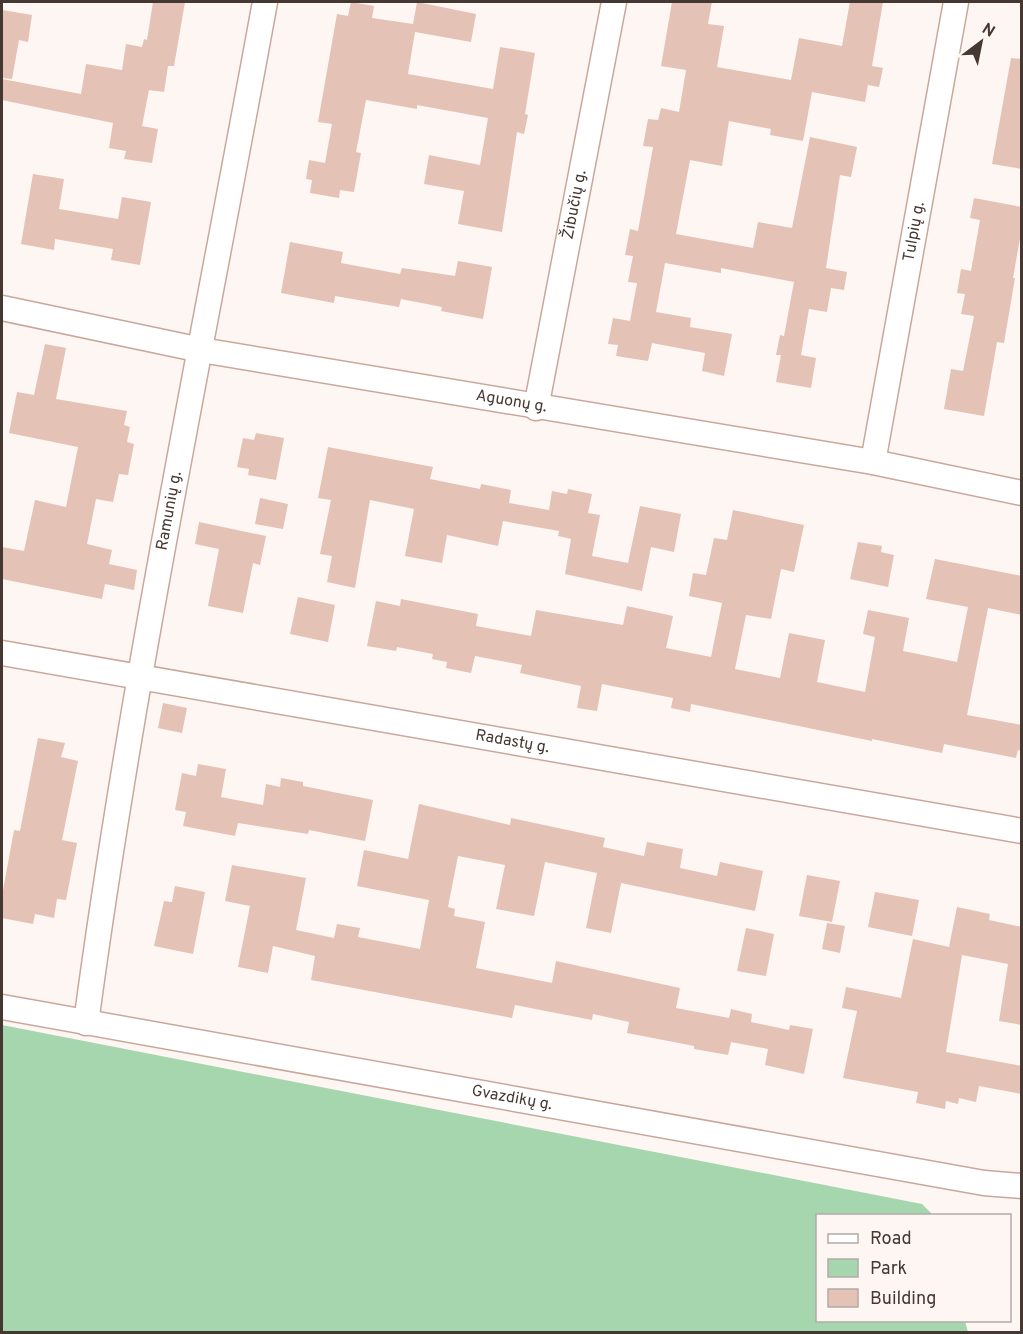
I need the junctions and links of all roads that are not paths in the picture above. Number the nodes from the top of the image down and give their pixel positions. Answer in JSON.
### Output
{"nodes":[{"id":1,"x":265,"y":2,"type":"edge"},
{"id":2,"x":614,"y":2,"type":"edge"},
{"id":3,"x":956,"y":2,"type":"edge"},
{"id":4,"x":2,"y":308,"type":"edge"},
{"id":5,"x":201,"y":350,"type":"junction"},
{"id":6,"x":536,"y":408,"type":"junction"},
{"id":7,"x":873,"y":462,"type":"junction"},
{"id":8,"x":1022,"y":493,"type":"edge"},
{"id":9,"x":2,"y":653,"type":"edge"},
{"id":10,"x":138,"y":677,"type":"junction"},
{"id":11,"x":1022,"y":831,"type":"edge"},
{"id":12,"x":2,"y":1007,"type":"edge"},
{"id":13,"x":86,"y":1023,"type":"junction"},
{"id":14,"x":1022,"y":1186,"type":"edge"}],
"edges":[{"from":1,"to":5,"type":"street","name":"Ramunių g."},
{"from":2,"to":6,"type":"street","name":"Žibučių g."},
{"from":3,"to":7,"type":"street","name":"Tulpių g."},
{"from":4,"to":5,"type":"street","name":"Aguonų g."},
{"from":5,"to":6,"type":"street","name":"Aguonų g."},
{"from":5,"to":10,"type":"street","name":"Ramunių g."},
{"from":6,"to":7,"type":"street","name":"Aguonų g."},
{"from":7,"to":8,"type":"street","name":"Aguonų g."},
{"from":9,"to":10,"type":"street","name":"Radastų g."},
{"from":10,"to":11,"type":"street","name":"Radastų g."},
{"from":10,"to":13,"type":"street","name":"Ramunių g."},
{"from":12,"to":13,"type":"street","name":"Gvazdikų g."},
{"from":13,"to":14,"type":"street","name":"Gvazdikų g."}]}
